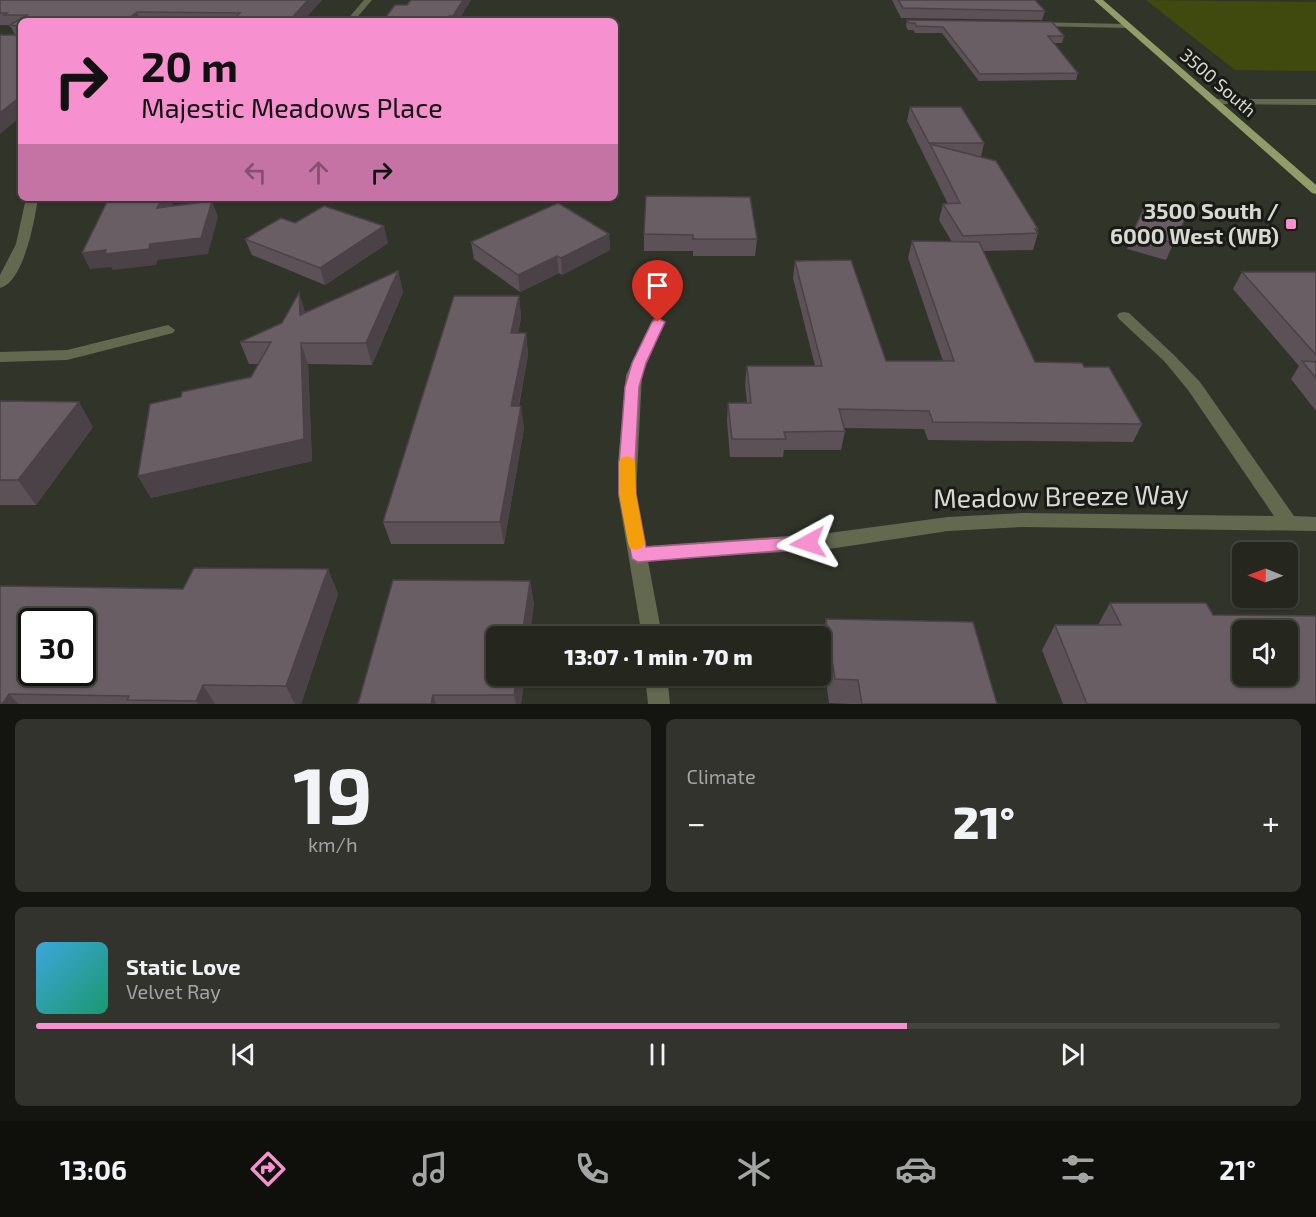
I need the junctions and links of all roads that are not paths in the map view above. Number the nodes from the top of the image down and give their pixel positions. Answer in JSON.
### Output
{"nodes":[{"id":1,"x":368,"y":0,"type":"edge"},
{"id":2,"x":1098,"y":0,"type":"edge"},
{"id":3,"x":353,"y":18,"type":"edge"},
{"id":4,"x":1029,"y":24,"type":"edge"},
{"id":5,"x":1127,"y":26,"type":"junction"},
{"id":6,"x":1213,"y":101,"type":"junction"},
{"id":7,"x":1316,"y":102,"type":"edge"},
{"id":8,"x":1316,"y":191,"type":"edge"},
{"id":9,"x":32,"y":201,"type":"edge"},
{"id":10,"x":0,"y":284,"type":"edge"},
{"id":11,"x":1124,"y":316,"type":"dead end"},
{"id":12,"x":658,"y":322,"type":"dead end"},
{"id":13,"x":168,"y":330,"type":"dead end"},
{"id":14,"x":0,"y":357,"type":"edge"},
{"id":15,"x":1289,"y":524,"type":"junction"},
{"id":16,"x":1316,"y":524,"type":"edge"},
{"id":17,"x":638,"y":554,"type":"junction"},
{"id":18,"x":650,"y":626,"type":"edge"},
{"id":19,"x":657,"y":686,"type":"edge"},
{"id":20,"x":658,"y":704,"type":"edge"}],
"edges":[{"from":1,"to":3,"type":"street"},
{"from":2,"to":5,"type":"main road","name":"3500 South"},
{"from":4,"to":5,"type":"street"},
{"from":5,"to":6,"type":"main road","name":"3500 South"},
{"from":6,"to":7,"type":"street"},
{"from":6,"to":8,"type":"main road","name":"3500 South"},
{"from":9,"to":10,"type":"street"},
{"from":11,"to":15,"type":"street"},
{"from":12,"to":17,"type":"street"},
{"from":13,"to":14,"type":"street"},
{"from":15,"to":16,"type":"street","name":"Meadow Breeze Way"},
{"from":15,"to":17,"type":"street","name":"Meadow Breeze Way"},
{"from":17,"to":18,"type":"street"},
{"from":19,"to":20,"type":"street"}]}
